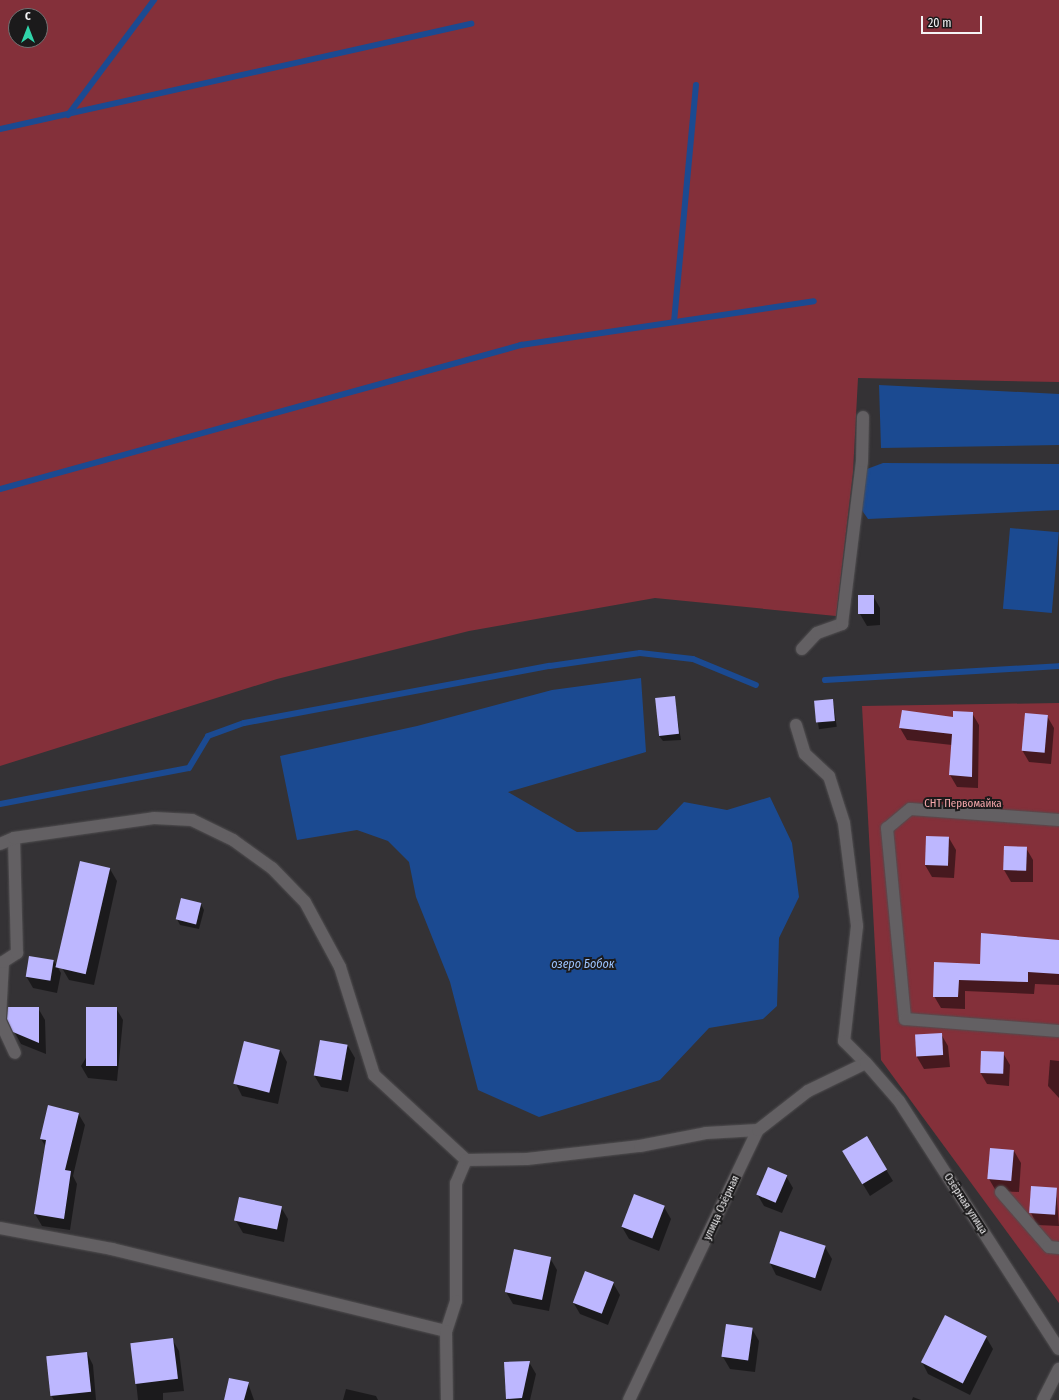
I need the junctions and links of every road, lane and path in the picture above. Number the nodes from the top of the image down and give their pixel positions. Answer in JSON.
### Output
{"nodes":[{"id":1,"x":863,"y":417,"type":"dead end"},
{"id":2,"x":802,"y":650,"type":"dead end"},
{"id":3,"x":796,"y":725,"type":"dead end"},
{"id":4,"x":1059,"y":820,"type":"edge"},
{"id":5,"x":14,"y":838,"type":"junction"},
{"id":6,"x":0,"y":844,"type":"edge"},
{"id":7,"x":0,"y":1018,"type":"edge"},
{"id":8,"x":0,"y":1021,"type":"edge"},
{"id":9,"x":1059,"y":1031,"type":"edge"},
{"id":10,"x":15,"y":1053,"type":"dead end"},
{"id":11,"x":866,"y":1063,"type":"junction"},
{"id":12,"x":758,"y":1130,"type":"junction"},
{"id":13,"x":466,"y":1160,"type":"junction"},
{"id":14,"x":1000,"y":1192,"type":"dead end"},
{"id":15,"x":0,"y":1228,"type":"edge"},
{"id":16,"x":1059,"y":1248,"type":"edge"},
{"id":17,"x":446,"y":1330,"type":"junction"},
{"id":18,"x":1059,"y":1349,"type":"edge"},
{"id":19,"x":1059,"y":1369,"type":"edge"},
{"id":20,"x":447,"y":1400,"type":"edge"},
{"id":21,"x":629,"y":1400,"type":"edge"},
{"id":22,"x":1043,"y":1400,"type":"edge"}],
"edges":[{"from":1,"to":2,"type":"street"},
{"from":3,"to":11,"type":"street","name":"Озёрная улица"},
{"from":4,"to":9,"type":"street"},
{"from":5,"to":6,"type":"street"},
{"from":5,"to":7,"type":"street"},
{"from":5,"to":13,"type":"street"},
{"from":8,"to":10,"type":"street"},
{"from":11,"to":12,"type":"street","name":"улица Озёрная"},
{"from":11,"to":18,"type":"street","name":"Озёрная улица"},
{"from":12,"to":13,"type":"street"},
{"from":12,"to":21,"type":"street","name":"улица Озёрная"},
{"from":13,"to":17,"type":"street"},
{"from":14,"to":16,"type":"street"},
{"from":15,"to":17,"type":"street"},
{"from":17,"to":20,"type":"street"},
{"from":19,"to":22,"type":"street"}]}
